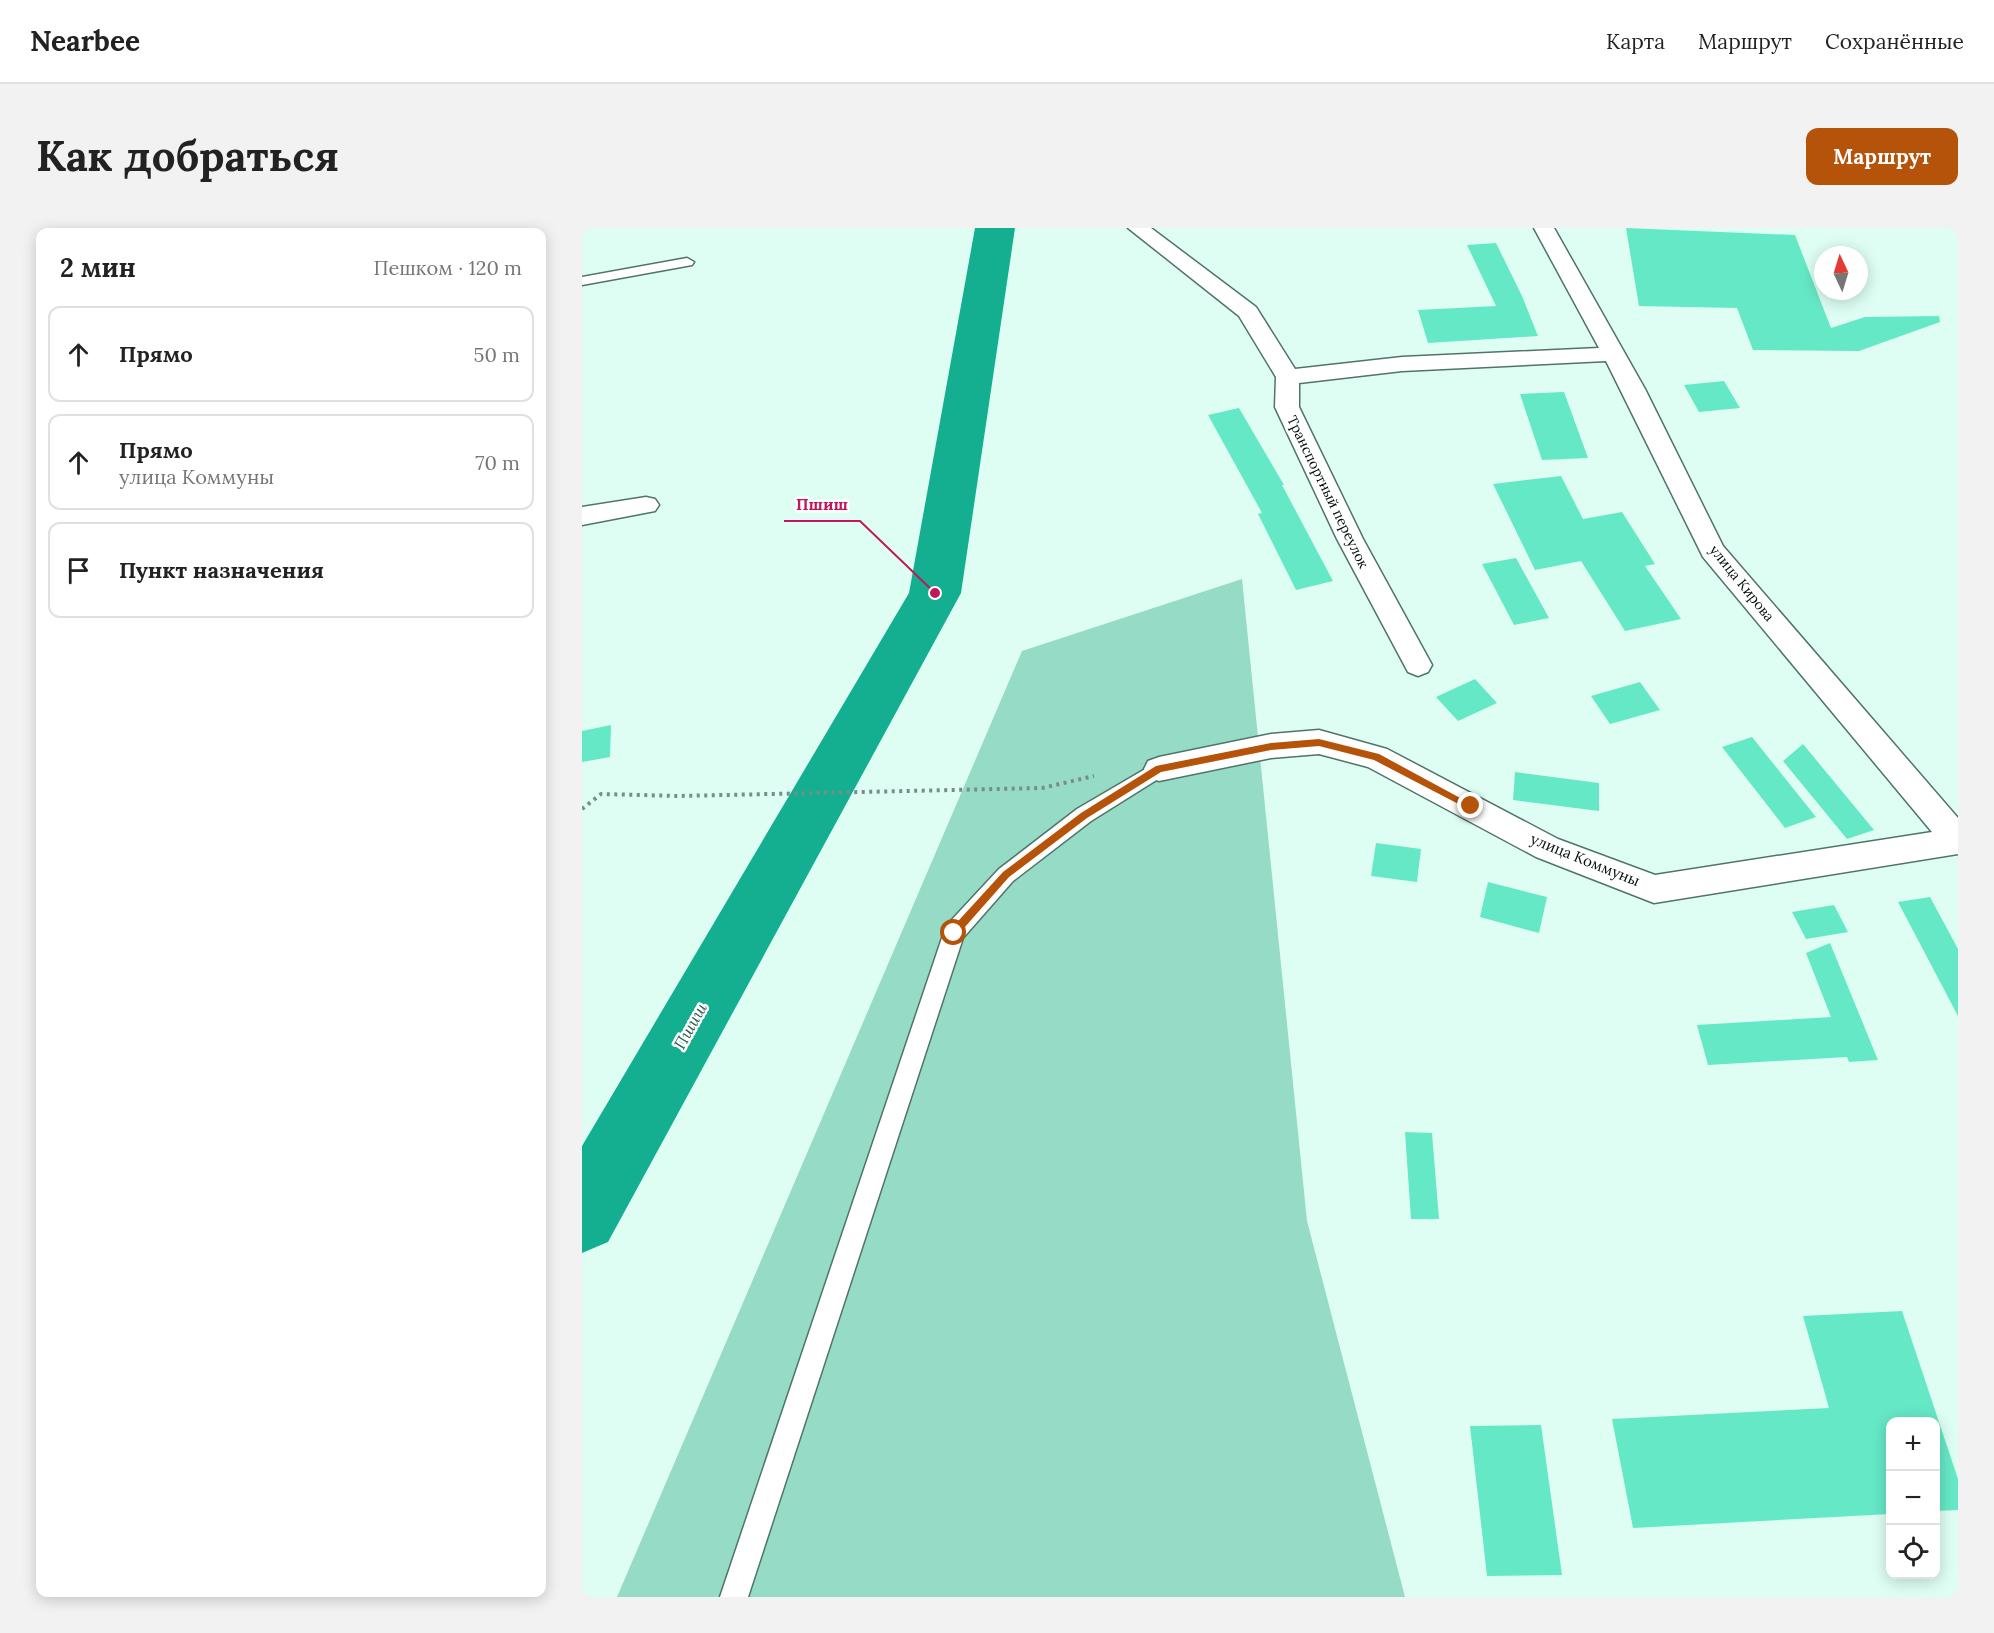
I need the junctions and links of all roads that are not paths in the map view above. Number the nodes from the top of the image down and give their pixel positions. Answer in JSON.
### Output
{"nodes":[{"id":1,"x":1138,"y":228,"type":"edge"},
{"id":2,"x":1544,"y":228,"type":"edge"},
{"id":3,"x":687,"y":262,"type":"dead end"},
{"id":4,"x":582,"y":281,"type":"edge"},
{"id":5,"x":1613,"y":354,"type":"junction"},
{"id":6,"x":1288,"y":377,"type":"junction"},
{"id":7,"x":646,"y":506,"type":"dead end"},
{"id":8,"x":582,"y":516,"type":"edge"},
{"id":9,"x":1418,"y":665,"type":"dead end"},
{"id":10,"x":1159,"y":769,"type":"joint"},
{"id":11,"x":1958,"y":841,"type":"edge"},
{"id":12,"x":734,"y":1597,"type":"edge"}],
"edges":[{"from":1,"to":6,"type":"street"},
{"from":2,"to":5,"type":"street","name":"улица Кирова"},
{"from":3,"to":4,"type":"lane"},
{"from":5,"to":6,"type":"street"},
{"from":5,"to":11,"type":"street","name":"улица Кирова"},
{"from":6,"to":9,"type":"street","name":"Транспортный переулок"},
{"from":7,"to":8,"type":"street"},
{"from":10,"to":11,"type":"street","name":"улица Коммуны"},
{"from":10,"to":12,"type":"lane"}]}
